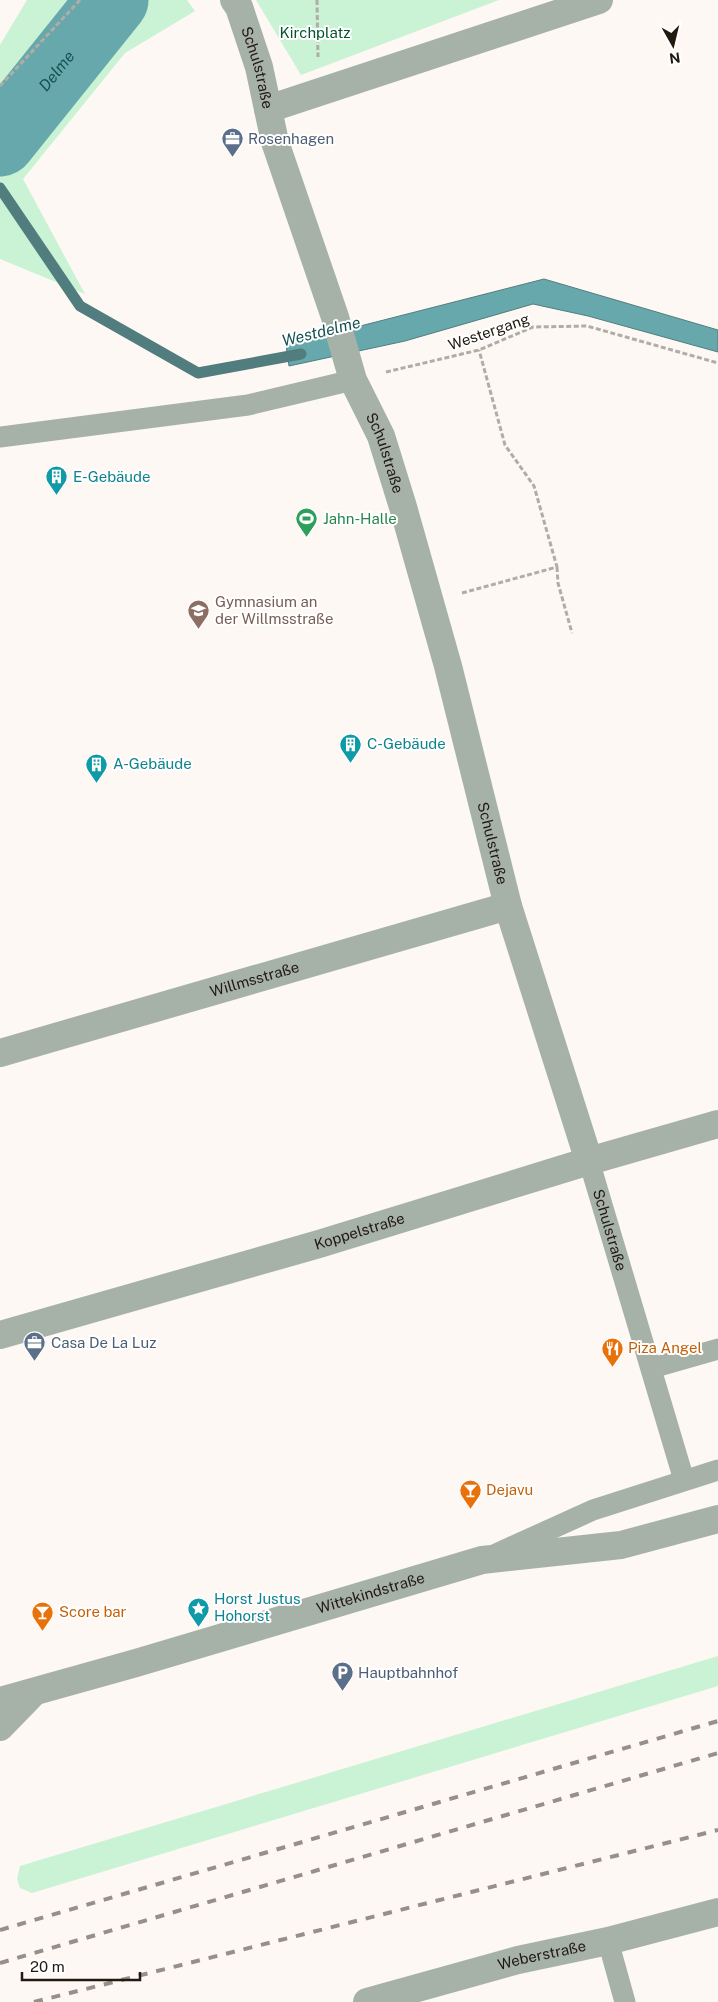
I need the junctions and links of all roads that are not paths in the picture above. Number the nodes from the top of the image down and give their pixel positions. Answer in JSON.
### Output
{"nodes":[{"id":1,"x":234,"y":0,"type":"edge"},
{"id":2,"x":599,"y":0,"type":"edge"},
{"id":3,"x":268,"y":109,"type":"junction"},
{"id":4,"x":354,"y":380,"type":"junction"},
{"id":5,"x":0,"y":437,"type":"edge"},
{"id":6,"x":508,"y":906,"type":"junction"},
{"id":7,"x":0,"y":1053,"type":"edge"},
{"id":8,"x":718,"y":1124,"type":"edge"},
{"id":9,"x":589,"y":1161,"type":"junction"},
{"id":10,"x":0,"y":1335,"type":"edge"},
{"id":11,"x":718,"y":1350,"type":"edge"},
{"id":12,"x":652,"y":1368,"type":"junction"},
{"id":13,"x":718,"y":1470,"type":"edge"},
{"id":14,"x":684,"y":1480,"type":"junction"},
{"id":15,"x":718,"y":1519,"type":"edge"},
{"id":16,"x":482,"y":1560,"type":"junction"},
{"id":17,"x":34,"y":1692,"type":"junction"},
{"id":18,"x":0,"y":1701,"type":"edge"},
{"id":19,"x":0,"y":1727,"type":"edge"},
{"id":20,"x":718,"y":1912,"type":"edge"},
{"id":21,"x":608,"y":1941,"type":"junction"},
{"id":22,"x":366,"y":2002,"type":"edge"},
{"id":23,"x":625,"y":2002,"type":"edge"}],
"edges":[{"from":1,"to":3,"type":"street","name":"Schulstraße"},
{"from":2,"to":3,"type":"street"},
{"from":3,"to":4,"type":"street","name":"Schulstraße"},
{"from":4,"to":5,"type":"lane"},
{"from":4,"to":6,"type":"street","name":"Schulstraße"},
{"from":6,"to":7,"type":"street","name":"Willmsstraße"},
{"from":6,"to":9,"type":"street","name":"Schulstraße"},
{"from":8,"to":9,"type":"street","name":"Koppelstraße"},
{"from":9,"to":10,"type":"street","name":"Koppelstraße"},
{"from":9,"to":12,"type":"lane","name":"Schulstraße"},
{"from":11,"to":12,"type":"lane"},
{"from":12,"to":14,"type":"lane","name":"Schulstraße"},
{"from":13,"to":14,"type":"lane"},
{"from":14,"to":16,"type":"lane"},
{"from":15,"to":16,"type":"street","name":"Wittekindstraße"},
{"from":16,"to":17,"type":"street","name":"Wittekindstraße"},
{"from":17,"to":18,"type":"street","name":"Wittekindstraße"},
{"from":17,"to":19,"type":"street"},
{"from":20,"to":21,"type":"street","name":"Weberstraße"},
{"from":21,"to":22,"type":"street","name":"Weberstraße"},
{"from":21,"to":23,"type":"lane"}]}
